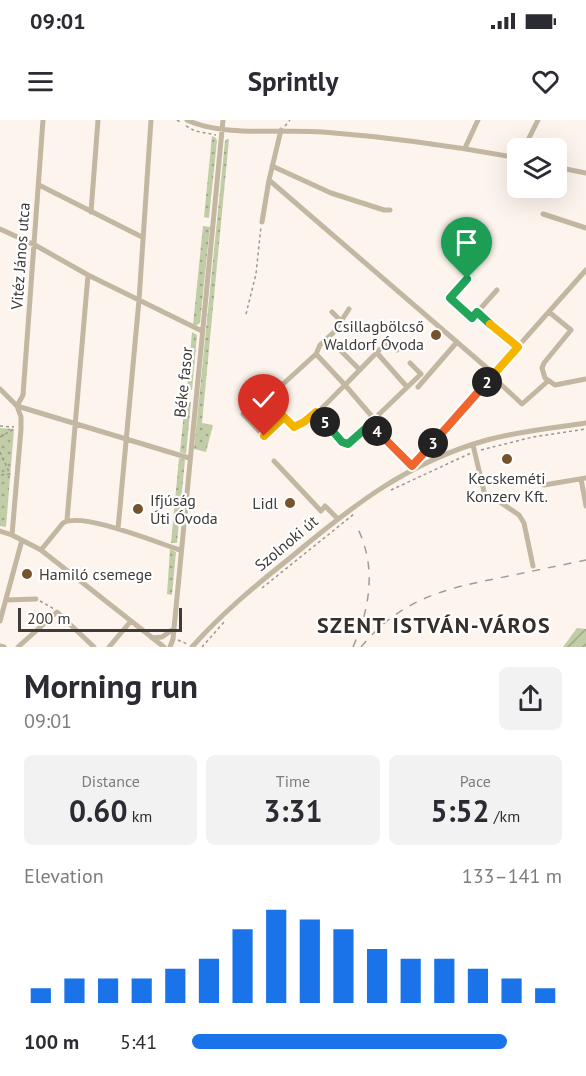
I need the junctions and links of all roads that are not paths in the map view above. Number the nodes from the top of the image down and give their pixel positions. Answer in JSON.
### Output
{"nodes":[{"id":1,"x":44,"y":120,"type":"edge"},
{"id":2,"x":98,"y":120,"type":"edge"},
{"id":3,"x":151,"y":120,"type":"edge"},
{"id":4,"x":187,"y":120,"type":"edge"},
{"id":5,"x":223,"y":120,"type":"edge"},
{"id":6,"x":478,"y":120,"type":"edge"},
{"id":7,"x":538,"y":120,"type":"edge"},
{"id":8,"x":281,"y":130,"type":"junction"},
{"id":9,"x":222,"y":132,"type":"junction"},
{"id":10,"x":529,"y":138,"type":"edge"},
{"id":11,"x":465,"y":148,"type":"junction"},
{"id":12,"x":507,"y":156,"type":"edge"},
{"id":13,"x":273,"y":166,"type":"junction"},
{"id":14,"x":567,"y":169,"type":"edge"},
{"id":15,"x":586,"y":173,"type":"edge"},
{"id":16,"x":269,"y":180,"type":"junction"},
{"id":17,"x":39,"y":186,"type":"junction"},
{"id":18,"x":390,"y":210,"type":"dead end"},
{"id":19,"x":91,"y":212,"type":"junction"},
{"id":20,"x":543,"y":214,"type":"dead end"},
{"id":21,"x":262,"y":222,"type":"road end"},
{"id":22,"x":586,"y":228,"type":"edge"},
{"id":23,"x":0,"y":230,"type":"edge"},
{"id":24,"x":142,"y":237,"type":"junction"},
{"id":25,"x":35,"y":245,"type":"junction"},
{"id":26,"x":586,"y":270,"type":"edge"},
{"id":27,"x":88,"y":274,"type":"junction"},
{"id":28,"x":467,"y":279,"type":"dead end"},
{"id":29,"x":497,"y":290,"type":"dead end"},
{"id":30,"x":139,"y":300,"type":"junction"},
{"id":31,"x":349,"y":309,"type":"dead end"},
{"id":32,"x":332,"y":312,"type":"dead end"},
{"id":33,"x":477,"y":312,"type":"junction"},
{"id":34,"x":549,"y":312,"type":"junction"},
{"id":35,"x":341,"y":321,"type":"junction"},
{"id":36,"x":202,"y":331,"type":"junction"},
{"id":37,"x":328,"y":338,"type":"junction"},
{"id":38,"x":457,"y":342,"type":"junction"},
{"id":39,"x":518,"y":347,"type":"junction"},
{"id":40,"x":397,"y":351,"type":"dead end"},
{"id":41,"x":377,"y":353,"type":"junction"},
{"id":42,"x":316,"y":354,"type":"junction"},
{"id":43,"x":410,"y":363,"type":"dead end"},
{"id":44,"x":360,"y":370,"type":"junction"},
{"id":45,"x":493,"y":375,"type":"junction"},
{"id":46,"x":586,"y":379,"type":"edge"},
{"id":47,"x":548,"y":381,"type":"junction"},
{"id":48,"x":345,"y":385,"type":"junction"},
{"id":49,"x":408,"y":387,"type":"junction"},
{"id":50,"x":418,"y":387,"type":"dead end"},
{"id":51,"x":0,"y":389,"type":"edge"},
{"id":52,"x":255,"y":403,"type":"dead end"},
{"id":53,"x":16,"y":406,"type":"junction"},
{"id":54,"x":316,"y":412,"type":"junction"},
{"id":55,"x":284,"y":417,"type":"junction"},
{"id":56,"x":375,"y":420,"type":"junction"},
{"id":57,"x":75,"y":423,"type":"junction"},
{"id":58,"x":586,"y":423,"type":"edge"},
{"id":59,"x":127,"y":439,"type":"junction"},
{"id":60,"x":473,"y":445,"type":"junction"},
{"id":61,"x":189,"y":458,"type":"junction"},
{"id":62,"x":274,"y":461,"type":"dead end"},
{"id":63,"x":412,"y":466,"type":"junction"},
{"id":64,"x":407,"y":473,"type":"junction"},
{"id":65,"x":584,"y":478,"type":"edge"},
{"id":66,"x":544,"y":485,"type":"dead end"},
{"id":67,"x":586,"y":506,"type":"edge"},
{"id":68,"x":337,"y":518,"type":"junction"},
{"id":69,"x":67,"y":520,"type":"junction"},
{"id":70,"x":118,"y":529,"type":"junction"},
{"id":71,"x":0,"y":531,"type":"edge"},
{"id":72,"x":12,"y":535,"type":"junction"},
{"id":73,"x":22,"y":540,"type":"junction"},
{"id":74,"x":41,"y":550,"type":"junction"},
{"id":75,"x":180,"y":550,"type":"junction"},
{"id":76,"x":533,"y":566,"type":"dead end"},
{"id":77,"x":0,"y":585,"type":"edge"},
{"id":78,"x":9,"y":587,"type":"junction"},
{"id":79,"x":36,"y":599,"type":"road end"},
{"id":80,"x":6,"y":600,"type":"junction"},
{"id":81,"x":0,"y":621,"type":"edge"},
{"id":82,"x":131,"y":621,"type":"junction"},
{"id":83,"x":173,"y":628,"type":"junction"},
{"id":84,"x":152,"y":638,"type":"junction"},
{"id":85,"x":176,"y":640,"type":"junction"},
{"id":86,"x":190,"y":646,"type":"edge"},
{"id":87,"x":18,"y":647,"type":"edge"},
{"id":88,"x":94,"y":647,"type":"edge"},
{"id":89,"x":109,"y":647,"type":"edge"},
{"id":90,"x":164,"y":647,"type":"edge"},
{"id":91,"x":170,"y":647,"type":"edge"},
{"id":92,"x":175,"y":647,"type":"edge"}],
"edges":[{"from":1,"to":17,"type":"street","name":"Vitéz János utca"},
{"from":2,"to":19,"type":"street"},
{"from":3,"to":24,"type":"street"},
{"from":4,"to":9,"type":"street"},
{"from":5,"to":9,"type":"street","name":"Béke fasor"},
{"from":6,"to":11,"type":"street"},
{"from":7,"to":10,"type":"street"},
{"from":8,"to":9,"type":"street"},
{"from":8,"to":11,"type":"street"},
{"from":8,"to":13,"type":"street"},
{"from":9,"to":36,"type":"street","name":"Béke fasor"},
{"from":11,"to":12,"type":"street"},
{"from":13,"to":16,"type":"street"},
{"from":13,"to":18,"type":"street"},
{"from":14,"to":15,"type":"street"},
{"from":16,"to":21,"type":"street"},
{"from":16,"to":38,"type":"street"},
{"from":17,"to":19,"type":"street"},
{"from":17,"to":25,"type":"street","name":"Vitéz János utca"},
{"from":19,"to":24,"type":"street"},
{"from":20,"to":22,"type":"street"},
{"from":23,"to":25,"type":"street"},
{"from":24,"to":30,"type":"street"},
{"from":25,"to":27,"type":"street"},
{"from":25,"to":53,"type":"street","name":"Vitéz János utca"},
{"from":26,"to":34,"type":"street"},
{"from":27,"to":30,"type":"street"},
{"from":27,"to":57,"type":"street"},
{"from":28,"to":33,"type":"street"},
{"from":29,"to":33,"type":"street"},
{"from":30,"to":36,"type":"street"},
{"from":30,"to":59,"type":"street"},
{"from":31,"to":35,"type":"street"},
{"from":32,"to":35,"type":"street"},
{"from":33,"to":39,"type":"street"},
{"from":34,"to":39,"type":"street"},
{"from":34,"to":47,"type":"street"},
{"from":35,"to":37,"type":"street"},
{"from":36,"to":61,"type":"street","name":"Béke fasor"},
{"from":37,"to":42,"type":"street"},
{"from":37,"to":44,"type":"street"},
{"from":38,"to":45,"type":"street"},
{"from":38,"to":50,"type":"street"},
{"from":39,"to":45,"type":"street"},
{"from":40,"to":41,"type":"street"},
{"from":41,"to":44,"type":"street"},
{"from":41,"to":49,"type":"street"},
{"from":42,"to":48,"type":"street"},
{"from":42,"to":55,"type":"street"},
{"from":43,"to":49,"type":"street"},
{"from":44,"to":48,"type":"street"},
{"from":45,"to":47,"type":"street"},
{"from":45,"to":63,"type":"street"},
{"from":46,"to":47,"type":"street"},
{"from":48,"to":54,"type":"street"},
{"from":48,"to":56,"type":"street"},
{"from":49,"to":56,"type":"street"},
{"from":51,"to":53,"type":"street"},
{"from":52,"to":55,"type":"street"},
{"from":53,"to":57,"type":"street"},
{"from":53,"to":72,"type":"street","name":"Vitéz János utca"},
{"from":54,"to":55,"type":"street"},
{"from":54,"to":56,"type":"street"},
{"from":56,"to":63,"type":"street"},
{"from":57,"to":59,"type":"street"},
{"from":57,"to":69,"type":"street"},
{"from":58,"to":60,"type":"street","name":"Szolnoki út"},
{"from":59,"to":61,"type":"street"},
{"from":59,"to":70,"type":"street"},
{"from":60,"to":64,"type":"street","name":"Szolnoki út"},
{"from":60,"to":76,"type":"street"},
{"from":61,"to":75,"type":"street","name":"Béke fasor"},
{"from":62,"to":68,"type":"street"},
{"from":63,"to":64,"type":"street"},
{"from":64,"to":68,"type":"street","name":"Szolnoki út"},
{"from":65,"to":66,"type":"street"},
{"from":65,"to":67,"type":"street"},
{"from":68,"to":86,"type":"street","name":"Szolnoki út"},
{"from":69,"to":70,"type":"street"},
{"from":69,"to":74,"type":"street"},
{"from":70,"to":75,"type":"street"},
{"from":71,"to":72,"type":"street"},
{"from":72,"to":73,"type":"street"},
{"from":73,"to":74,"type":"street"},
{"from":73,"to":78,"type":"street"},
{"from":74,"to":82,"type":"street"},
{"from":75,"to":83,"type":"street","name":"Béke fasor"},
{"from":77,"to":78,"type":"street"},
{"from":78,"to":80,"type":"street"},
{"from":79,"to":80,"type":"street"},
{"from":80,"to":81,"type":"street"},
{"from":82,"to":84,"type":"street"},
{"from":82,"to":89,"type":"street"},
{"from":83,"to":84,"type":"street"},
{"from":83,"to":85,"type":"street","name":"Béke fasor"},
{"from":84,"to":90,"type":"street"},
{"from":85,"to":91,"type":"street","name":"Béke fasor"},
{"from":85,"to":92,"type":"street"},
{"from":87,"to":88,"type":"street"}]}
